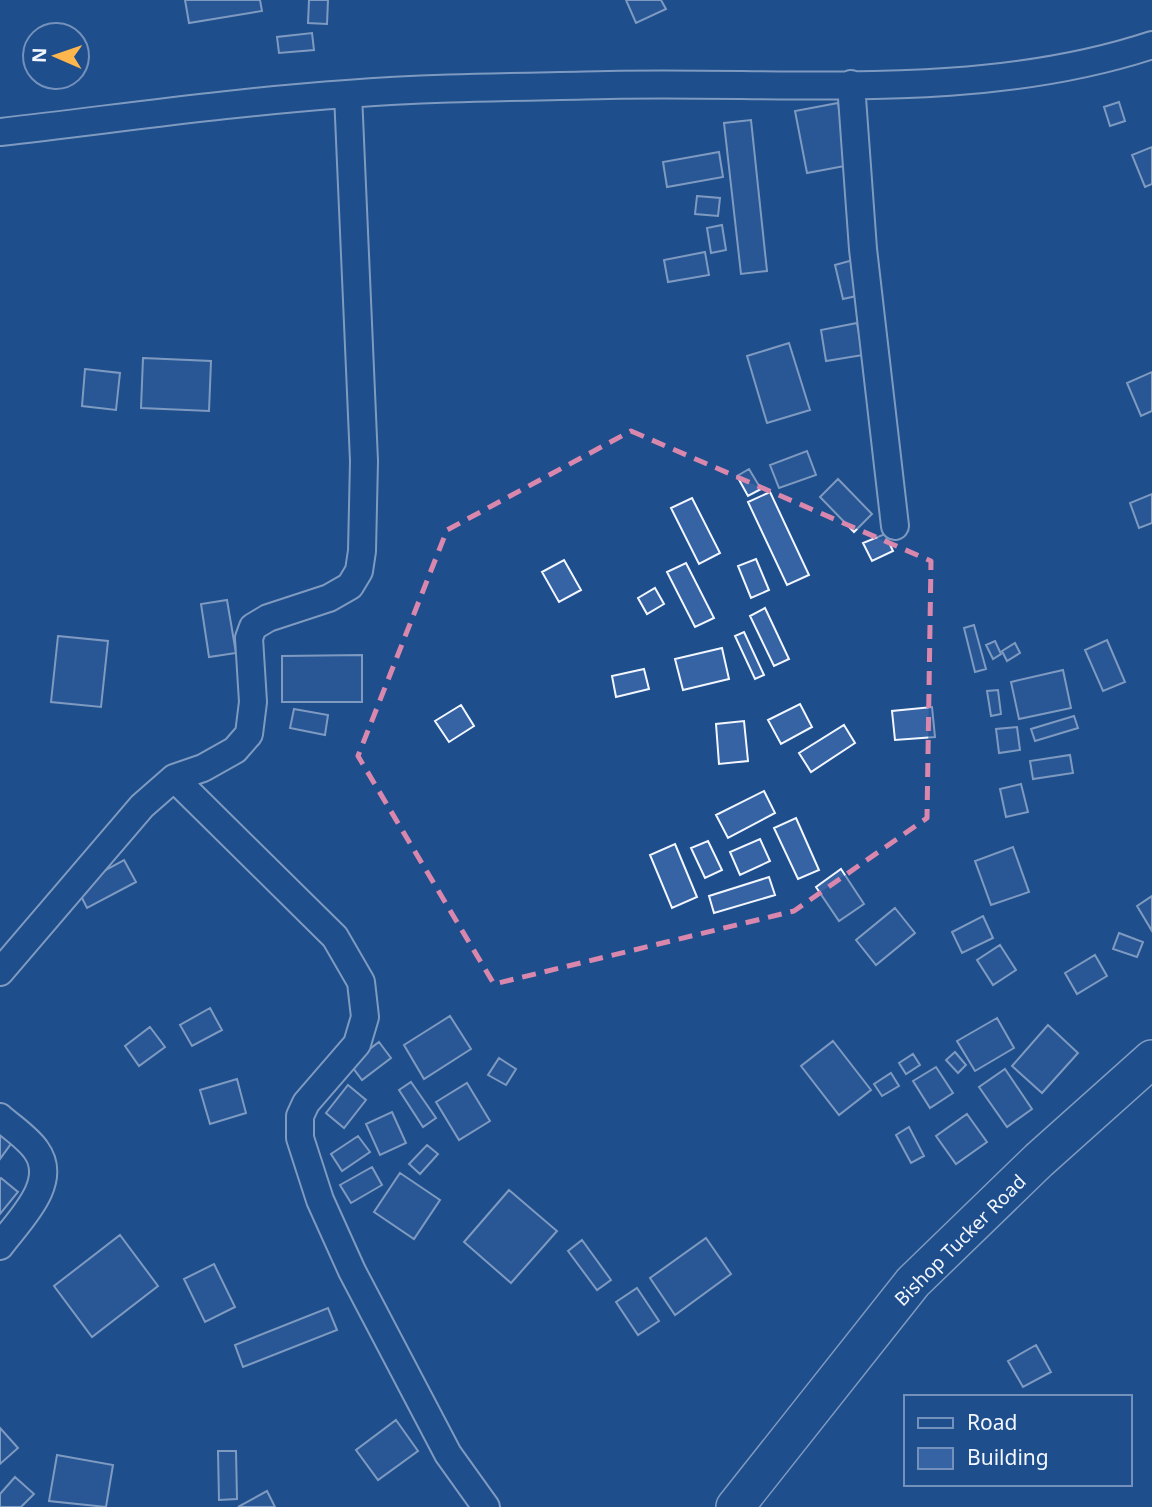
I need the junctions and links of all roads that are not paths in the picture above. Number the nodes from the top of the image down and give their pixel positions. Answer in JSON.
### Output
{"nodes":[{"id":1,"x":1152,"y":45,"type":"edge"},
{"id":2,"x":851,"y":84,"type":"junction"},
{"id":3,"x":348,"y":94,"type":"junction"},
{"id":4,"x":0,"y":132,"type":"edge"},
{"id":5,"x":895,"y":526,"type":"dead end"},
{"id":6,"x":174,"y":778,"type":"junction"},
{"id":7,"x":0,"y":972,"type":"edge"},
{"id":8,"x":1152,"y":1059,"type":"edge"},
{"id":9,"x":0,"y":1117,"type":"edge"},
{"id":10,"x":0,"y":1246,"type":"edge"},
{"id":11,"x":486,"y":1507,"type":"edge"},
{"id":12,"x":735,"y":1507,"type":"edge"}],
"edges":[{"from":1,"to":2,"type":"street"},
{"from":2,"to":3,"type":"street"},
{"from":2,"to":5,"type":"street"},
{"from":3,"to":4,"type":"street"},
{"from":3,"to":6,"type":"street"},
{"from":6,"to":7,"type":"street"},
{"from":6,"to":11,"type":"street"},
{"from":8,"to":12,"type":"main road","name":"Bishop Tucker Road"},
{"from":9,"to":10,"type":"street"}]}
